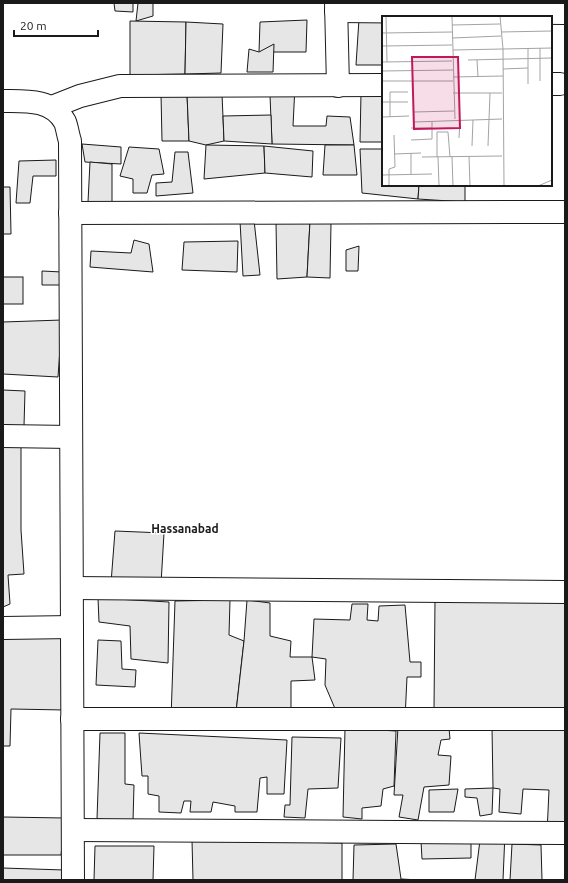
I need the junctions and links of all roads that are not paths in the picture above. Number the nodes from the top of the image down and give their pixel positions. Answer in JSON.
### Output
{"nodes":[{"id":1,"x":336,"y":7,"type":"edge"},
{"id":2,"x":565,"y":13,"type":"edge"},
{"id":3,"x":382,"y":85,"type":"edge"},
{"id":4,"x":338,"y":86,"type":"junction"},
{"id":5,"x":3,"y":101,"type":"edge"},
{"id":6,"x":52,"y":107,"type":"junction"},
{"id":7,"x":562,"y":212,"type":"dead end"},
{"id":8,"x":70,"y":213,"type":"junction"},
{"id":9,"x":3,"y":436,"type":"edge"},
{"id":10,"x":71,"y":437,"type":"junction"},
{"id":11,"x":72,"y":588,"type":"junction"},
{"id":12,"x":565,"y":592,"type":"edge"},
{"id":13,"x":72,"y":627,"type":"junction"},
{"id":14,"x":3,"y":628,"type":"edge"},
{"id":15,"x":565,"y":719,"type":"edge"},
{"id":16,"x":72,"y":720,"type":"junction"},
{"id":17,"x":73,"y":830,"type":"junction"},
{"id":18,"x":565,"y":833,"type":"edge"},
{"id":19,"x":73,"y":880,"type":"edge"}],
"edges":[{"from":1,"to":2,"type":"street"},
{"from":1,"to":4,"type":"street"},
{"from":3,"to":4,"type":"street"},
{"from":4,"to":6,"type":"street"},
{"from":5,"to":6,"type":"street"},
{"from":6,"to":8,"type":"street"},
{"from":7,"to":8,"type":"street"},
{"from":8,"to":10,"type":"street"},
{"from":9,"to":10,"type":"street"},
{"from":10,"to":11,"type":"street"},
{"from":11,"to":12,"type":"street"},
{"from":11,"to":13,"type":"street"},
{"from":13,"to":14,"type":"street"},
{"from":13,"to":16,"type":"street"},
{"from":15,"to":16,"type":"street"},
{"from":16,"to":17,"type":"street"},
{"from":17,"to":18,"type":"street"},
{"from":17,"to":19,"type":"street"}]}
